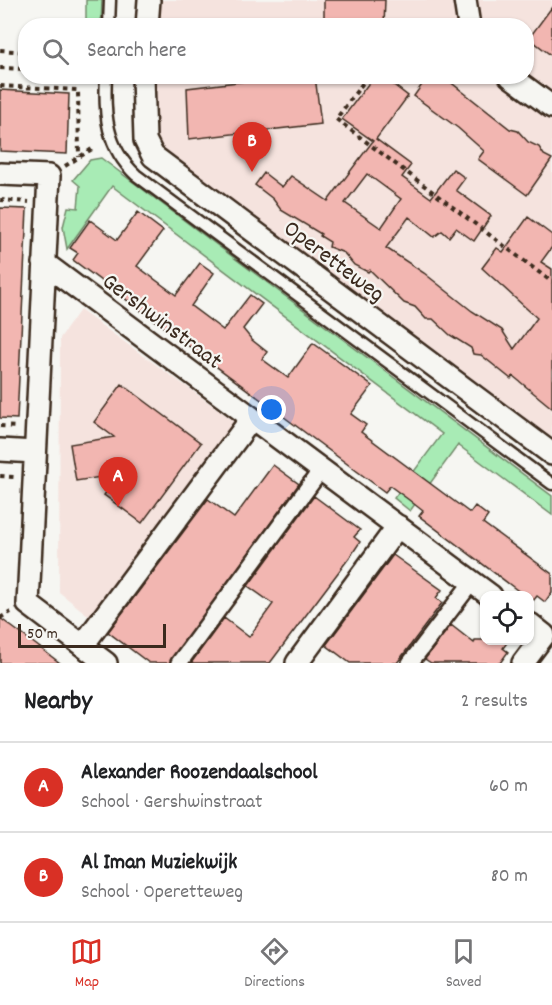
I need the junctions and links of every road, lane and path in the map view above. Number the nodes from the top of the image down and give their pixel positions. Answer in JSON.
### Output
{"nodes":[{"id":1,"x":110,"y":0,"type":"edge"},
{"id":2,"x":149,"y":0,"type":"edge"},
{"id":3,"x":465,"y":0,"type":"edge"},
{"id":4,"x":109,"y":18,"type":"edge"},
{"id":5,"x":148,"y":18,"type":"edge"},
{"id":6,"x":468,"y":18,"type":"edge"},
{"id":7,"x":0,"y":50,"type":"edge"},
{"id":8,"x":18,"y":51,"type":"edge"},
{"id":9,"x":0,"y":68,"type":"edge"},
{"id":10,"x":18,"y":69,"type":"edge"},
{"id":11,"x":106,"y":84,"type":"edge"},
{"id":12,"x":143,"y":84,"type":"edge"},
{"id":13,"x":362,"y":84,"type":"edge"},
{"id":14,"x":521,"y":84,"type":"edge"},
{"id":15,"x":0,"y":86,"type":"edge"},
{"id":16,"x":552,"y":107,"type":"edge"},
{"id":17,"x":92,"y":149,"type":"dead end"},
{"id":18,"x":79,"y":157,"type":"junction"},
{"id":19,"x":0,"y":174,"type":"edge"},
{"id":20,"x":49,"y":176,"type":"junction"},
{"id":21,"x":0,"y":200,"type":"edge"},
{"id":22,"x":47,"y":202,"type":"junction"},
{"id":23,"x":44,"y":263,"type":"junction"},
{"id":24,"x":552,"y":282,"type":"edge"},
{"id":25,"x":252,"y":418,"type":"junction"},
{"id":26,"x":0,"y":450,"type":"edge"},
{"id":27,"x":35,"y":452,"type":"junction"},
{"id":28,"x":552,"y":454,"type":"edge"},
{"id":29,"x":321,"y":470,"type":"junction"},
{"id":30,"x":552,"y":484,"type":"edge"},
{"id":31,"x":398,"y":526,"type":"junction"},
{"id":32,"x":472,"y":582,"type":"junction"},
{"id":33,"x":484,"y":591,"type":"edge"},
{"id":34,"x":534,"y":627,"type":"edge"},
{"id":35,"x":83,"y":645,"type":"junction"},
{"id":36,"x":106,"y":663,"type":"edge"},
{"id":37,"x":179,"y":663,"type":"edge"},
{"id":38,"x":297,"y":663,"type":"edge"},
{"id":39,"x":410,"y":663,"type":"edge"},
{"id":40,"x":523,"y":663,"type":"edge"}],
"edges":[{"from":1,"to":4,"type":"lane"},
{"from":2,"to":5,"type":"street"},
{"from":3,"to":6,"type":"street"},
{"from":7,"to":8,"type":"path"},
{"from":9,"to":10,"type":"path"},
{"from":11,"to":30,"type":"lane"},
{"from":12,"to":28,"type":"street","name":"Operetteweg"},
{"from":13,"to":24,"type":"path"},
{"from":14,"to":16,"type":"street"},
{"from":15,"to":18,"type":"path"},
{"from":17,"to":18,"type":"path"},
{"from":18,"to":20,"type":"path"},
{"from":19,"to":20,"type":"street"},
{"from":20,"to":22,"type":"street"},
{"from":21,"to":22,"type":"path"},
{"from":22,"to":23,"type":"street"},
{"from":23,"to":25,"type":"street","name":"Gershwinstraat"},
{"from":23,"to":27,"type":"street"},
{"from":25,"to":29,"type":"street","name":"Gershwinstraat"},
{"from":25,"to":35,"type":"street"},
{"from":26,"to":27,"type":"street"},
{"from":27,"to":35,"type":"street"},
{"from":29,"to":31,"type":"street","name":"Gershwinstraat"},
{"from":29,"to":37,"type":"street"},
{"from":31,"to":32,"type":"street","name":"Gershwinstraat"},
{"from":31,"to":38,"type":"street"},
{"from":32,"to":33,"type":"street","name":"Gershwinstraat"},
{"from":32,"to":39,"type":"street"},
{"from":34,"to":40,"type":"street"},
{"from":35,"to":36,"type":"street"}]}
